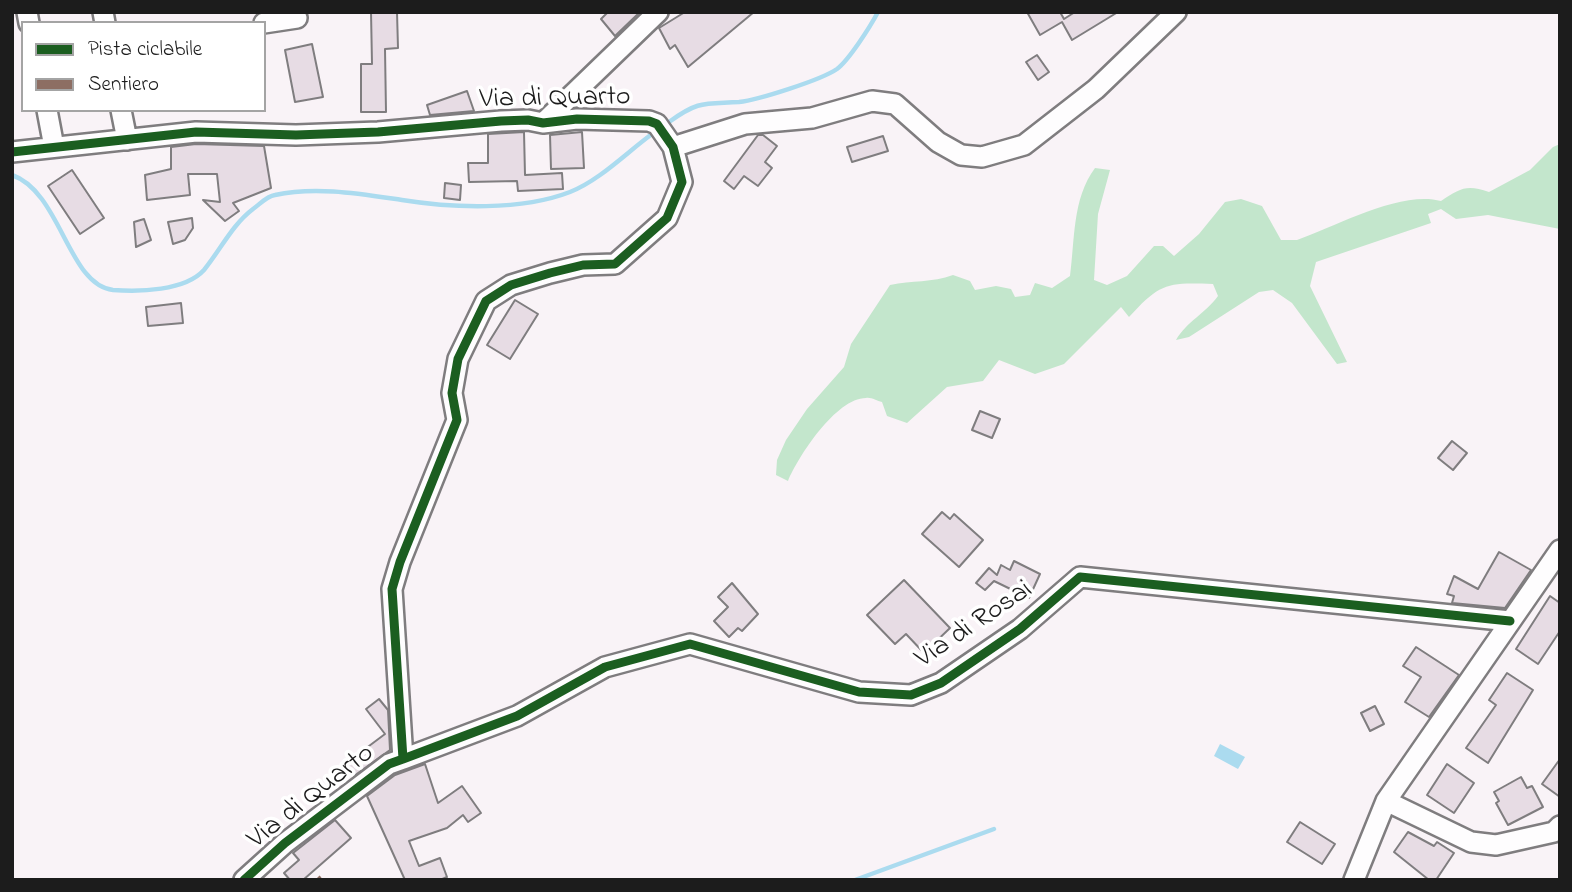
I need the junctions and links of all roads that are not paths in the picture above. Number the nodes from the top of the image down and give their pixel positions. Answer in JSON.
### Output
{"nodes":[{"id":1,"x":658,"y":12,"type":"edge"},
{"id":2,"x":1176,"y":12,"type":"edge"},
{"id":3,"x":297,"y":18,"type":"dead end"},
{"id":4,"x":266,"y":23,"type":"edge"},
{"id":5,"x":47,"y":112,"type":"edge"},
{"id":6,"x":121,"y":112,"type":"edge"},
{"id":7,"x":543,"y":123,"type":"junction"},
{"id":8,"x":127,"y":139,"type":"junction"},
{"id":9,"x":54,"y":147,"type":"junction"},
{"id":10,"x":673,"y":147,"type":"junction"},
{"id":11,"x":12,"y":152,"type":"edge"},
{"id":12,"x":1560,"y":550,"type":"edge"},
{"id":13,"x":1510,"y":621,"type":"junction"},
{"id":14,"x":403,"y":759,"type":"junction"},
{"id":15,"x":1386,"y":801,"type":"junction"},
{"id":16,"x":1560,"y":826,"type":"edge"},
{"id":17,"x":244,"y":880,"type":"edge"},
{"id":18,"x":1354,"y":880,"type":"edge"}],
"edges":[{"from":1,"to":7,"type":"street"},
{"from":2,"to":10,"type":"street"},
{"from":3,"to":4,"type":"street"},
{"from":5,"to":9,"type":"street"},
{"from":6,"to":8,"type":"street"},
{"from":7,"to":8,"type":"street","name":"Via di Quarto"},
{"from":7,"to":10,"type":"street","name":"Via di Quarto"},
{"from":8,"to":9,"type":"street","name":"Via di Quarto"},
{"from":9,"to":11,"type":"street","name":"Via di Quarto"},
{"from":10,"to":14,"type":"street","name":"Via di Quarto"},
{"from":12,"to":13,"type":"street"},
{"from":13,"to":14,"type":"street","name":"Via di Rosai"},
{"from":13,"to":15,"type":"street"},
{"from":14,"to":17,"type":"street","name":"Via di Quarto"},
{"from":15,"to":16,"type":"street"},
{"from":15,"to":18,"type":"street"}]}
